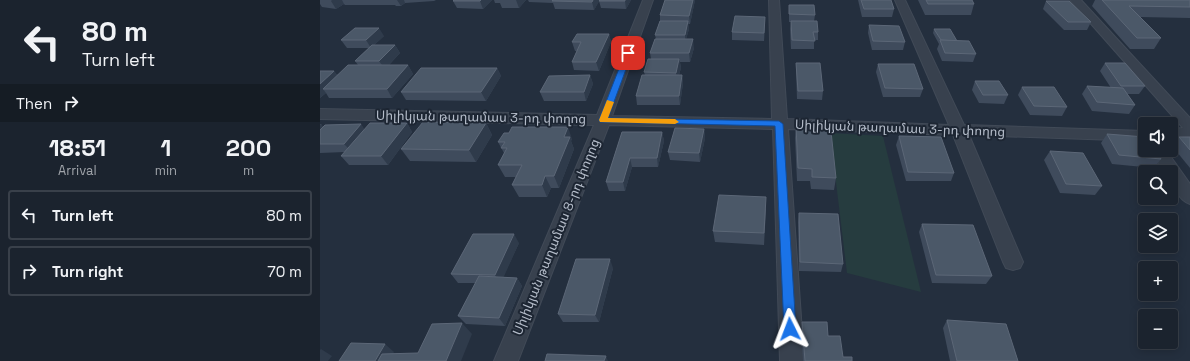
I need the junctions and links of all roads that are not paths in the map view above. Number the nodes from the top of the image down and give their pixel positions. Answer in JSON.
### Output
{"nodes":[{"id":1,"x":648,"y":0,"type":"edge"},
{"id":2,"x":774,"y":0,"type":"edge"},
{"id":3,"x":900,"y":0,"type":"edge"},
{"id":4,"x":1075,"y":0,"type":"edge"},
{"id":5,"x":320,"y":114,"type":"edge"},
{"id":6,"x":603,"y":120,"type":"junction"},
{"id":7,"x":779,"y":124,"type":"junction"},
{"id":8,"x":1190,"y":127,"type":"edge"},
{"id":9,"x":958,"y":130,"type":"junction"},
{"id":10,"x":1190,"y":132,"type":"edge"},
{"id":11,"x":1178,"y":133,"type":"edge"},
{"id":12,"x":1138,"y":136,"type":"edge"},
{"id":13,"x":1163,"y":157,"type":"edge"},
{"id":14,"x":1190,"y":197,"type":"edge"},
{"id":15,"x":1013,"y":262,"type":"dead end"},
{"id":16,"x":506,"y":361,"type":"edge"},
{"id":17,"x":792,"y":361,"type":"edge"}],
"edges":[{"from":1,"to":6,"type":"street","name":"Սիլիկյան թաղամաս 8-րդ փողոց"},
{"from":2,"to":7,"type":"street"},
{"from":3,"to":9,"type":"street"},
{"from":4,"to":8,"type":"street"},
{"from":5,"to":6,"type":"street","name":"Սիլիկյան թաղամաս 3-րդ փողոց"},
{"from":6,"to":7,"type":"street","name":"Սիլիկյան թաղամաս 3-րդ փողոց"},
{"from":6,"to":16,"type":"street","name":"Սիլիկյան թաղամաս 8-րդ փողոց"},
{"from":7,"to":9,"type":"street","name":"Սիլիկյան թաղամաս 3-րդ փողոց"},
{"from":7,"to":17,"type":"street"},
{"from":9,"to":12,"type":"street","name":"Սիլիկյան թաղամաս 3-րդ փողոց"},
{"from":9,"to":15,"type":"street"},
{"from":10,"to":11,"type":"street"},
{"from":13,"to":14,"type":"street"}]}
